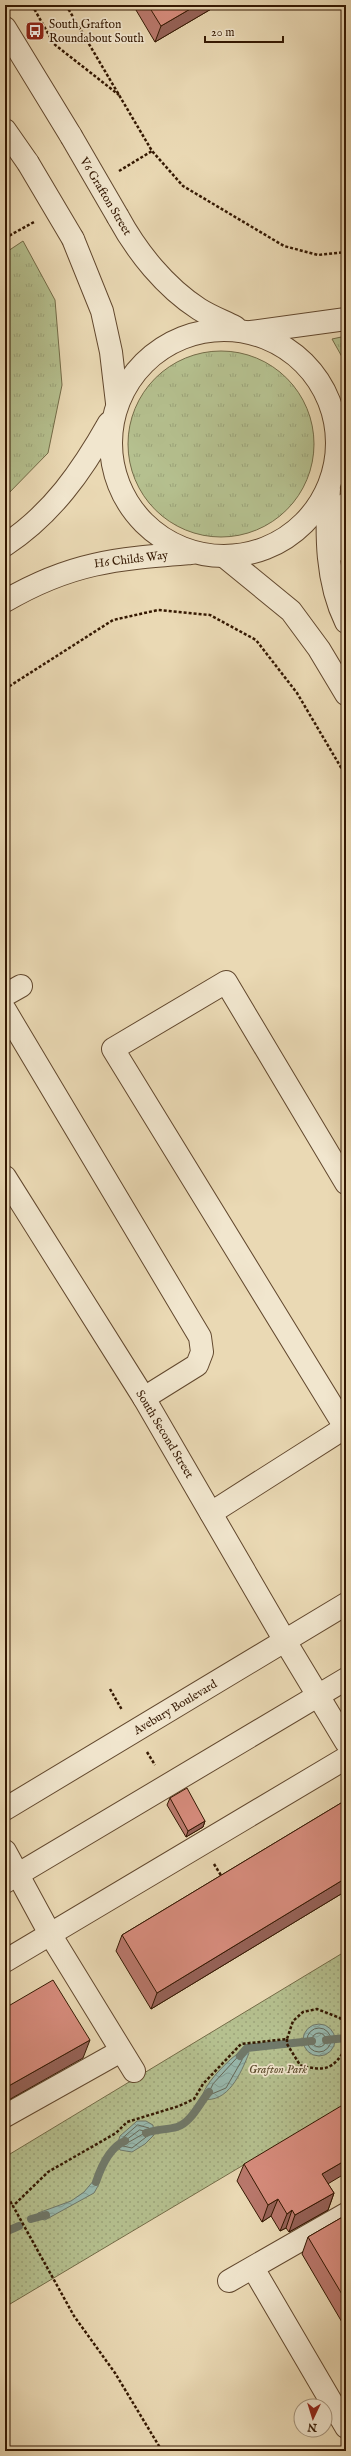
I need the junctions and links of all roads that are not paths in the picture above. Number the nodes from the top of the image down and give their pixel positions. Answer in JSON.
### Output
{"nodes":[{"id":1,"x":5,"y":28,"type":"edge"},
{"id":2,"x":5,"y":130,"type":"edge"},
{"id":3,"x":346,"y":319,"type":"edge"},
{"id":4,"x":246,"y":331,"type":"junction"},
{"id":5,"x":115,"y":410,"type":"junction"},
{"id":6,"x":342,"y":449,"type":"edge"},
{"id":7,"x":329,"y":486,"type":"junction"},
{"id":8,"x":346,"y":504,"type":"edge"},
{"id":9,"x":5,"y":545,"type":"edge"},
{"id":10,"x":346,"y":551,"type":"edge"},
{"id":11,"x":194,"y":552,"type":"junction"},
{"id":12,"x":225,"y":557,"type":"junction"},
{"id":13,"x":5,"y":601,"type":"edge"},
{"id":14,"x":346,"y":622,"type":"edge"},
{"id":15,"x":346,"y":694,"type":"edge"},
{"id":16,"x":5,"y":1010,"type":"edge"},
{"id":17,"x":5,"y":1177,"type":"edge"},
{"id":18,"x":346,"y":1183,"type":"edge"},
{"id":19,"x":144,"y":1398,"type":"junction"},
{"id":20,"x":346,"y":1427,"type":"edge"},
{"id":21,"x":211,"y":1513,"type":"junction"},
{"id":22,"x":346,"y":1604,"type":"edge"},
{"id":23,"x":285,"y":1641,"type":"junction"},
{"id":24,"x":346,"y":1678,"type":"edge"},
{"id":25,"x":318,"y":1695,"type":"junction"},
{"id":26,"x":346,"y":1742,"type":"edge"},
{"id":27,"x":346,"y":1758,"type":"edge"},
{"id":28,"x":5,"y":1809,"type":"edge"},
{"id":29,"x":5,"y":1851,"type":"edge"},
{"id":30,"x":11,"y":1878,"type":"edge"},
{"id":31,"x":50,"y":1934,"type":"junction"},
{"id":32,"x":5,"y":1961,"type":"edge"},
{"id":33,"x":121,"y":2051,"type":"junction"},
{"id":34,"x":134,"y":2071,"type":"dead end"},
{"id":35,"x":5,"y":2116,"type":"edge"},
{"id":36,"x":346,"y":2214,"type":"edge"},
{"id":37,"x":253,"y":2268,"type":"junction"},
{"id":38,"x":229,"y":2281,"type":"dead end"},
{"id":39,"x":346,"y":2427,"type":"edge"}],
"edges":[{"from":1,"to":4,"type":"street","name":"V6 Grafton Street","bridge":true},
{"from":2,"to":5,"type":"street","bridge":true},
{"from":3,"to":4,"type":"street"},
{"from":4,"to":5,"type":"street"},
{"from":4,"to":6,"type":"street","name":"V6 Grafton Street"},
{"from":5,"to":9,"type":"street"},
{"from":5,"to":11,"type":"street"},
{"from":6,"to":7,"type":"street","name":"V6 Grafton Street"},
{"from":7,"to":12,"type":"street"},
{"from":7,"to":14,"type":"street"},
{"from":8,"to":10,"type":"street"},
{"from":11,"to":12,"type":"street"},
{"from":11,"to":13,"type":"street","name":"H6 Childs Way"},
{"from":12,"to":15,"type":"street"},
{"from":16,"to":19,"type":"street"},
{"from":17,"to":19,"type":"street","name":"South Second Street"},
{"from":18,"to":20,"type":"street"},
{"from":19,"to":21,"type":"street","name":"South Second Street"},
{"from":20,"to":21,"type":"street"},
{"from":21,"to":23,"type":"street","name":"South Second Street"},
{"from":22,"to":23,"type":"street","name":"Avebury Boulevard"},
{"from":23,"to":25,"type":"street","name":"South Second Street"},
{"from":23,"to":28,"type":"street","name":"Avebury Boulevard"},
{"from":24,"to":25,"type":"street"},
{"from":25,"to":26,"type":"street","name":"South Second Street"},
{"from":25,"to":30,"type":"street"},
{"from":27,"to":31,"type":"street"},
{"from":29,"to":30,"type":"street"},
{"from":30,"to":31,"type":"street"},
{"from":31,"to":32,"type":"street"},
{"from":31,"to":33,"type":"street"},
{"from":33,"to":34,"type":"street"},
{"from":33,"to":35,"type":"street"},
{"from":36,"to":37,"type":"street"},
{"from":37,"to":38,"type":"street"},
{"from":37,"to":39,"type":"street"}]}
